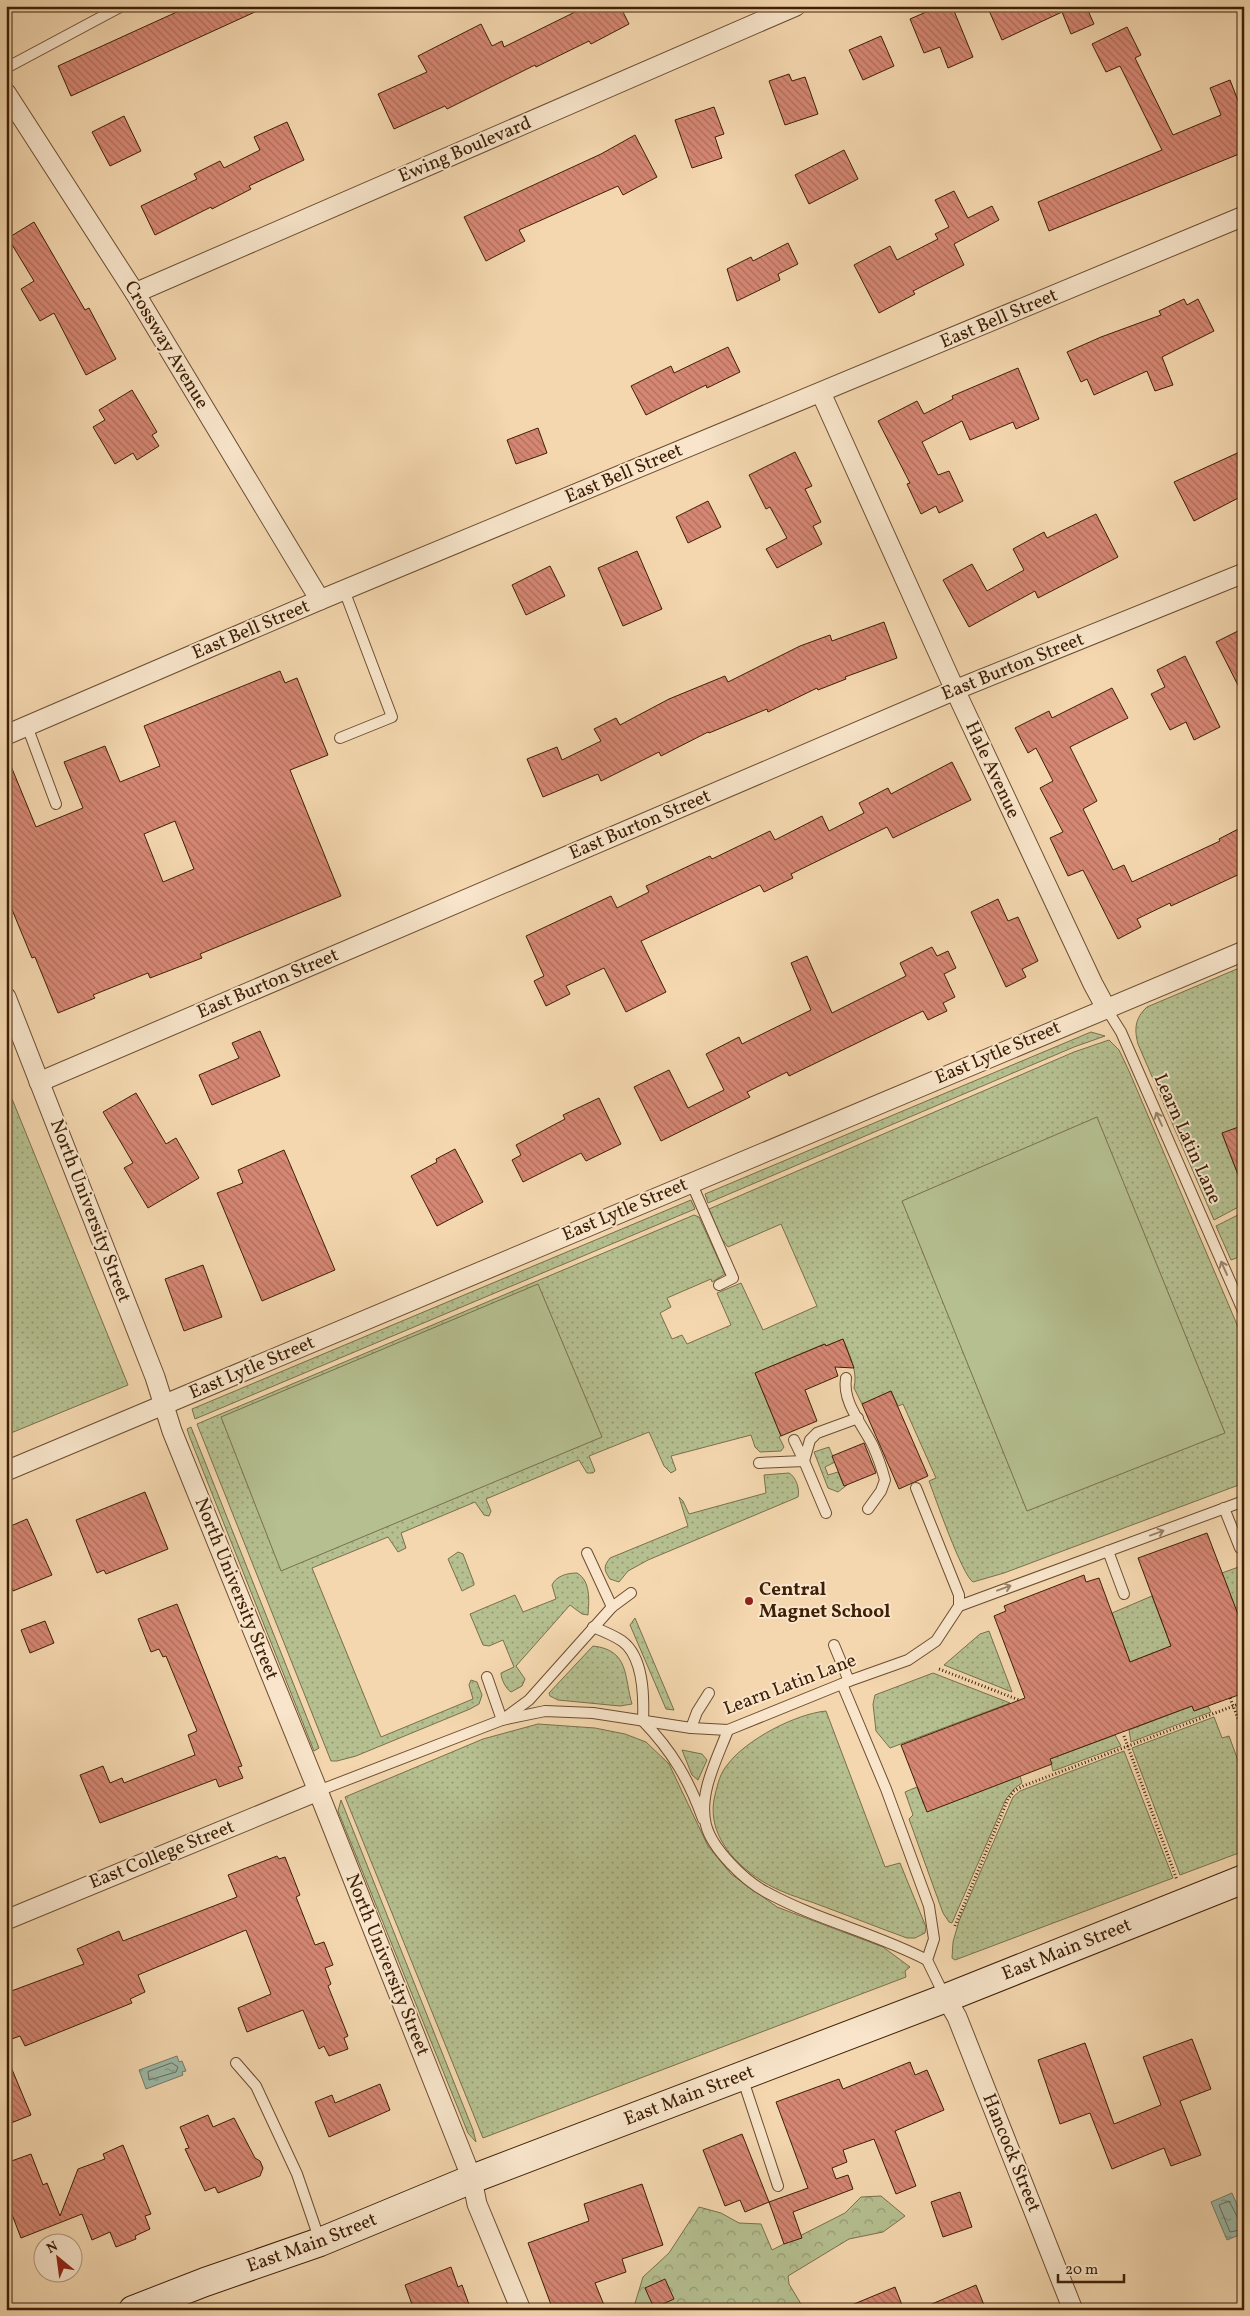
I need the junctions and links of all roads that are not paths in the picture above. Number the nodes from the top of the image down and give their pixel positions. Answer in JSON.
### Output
{"nodes":[{"id":1,"x":122,"y":6,"type":"edge"},
{"id":2,"x":796,"y":6,"type":"edge"},
{"id":3,"x":6,"y":68,"type":"edge"},
{"id":4,"x":6,"y":93,"type":"edge"},
{"id":5,"x":1244,"y":216,"type":"edge"},
{"id":6,"x":135,"y":293,"type":"junction"},
{"id":7,"x":821,"y":392,"type":"junction"},
{"id":8,"x":1244,"y":573,"type":"edge"},
{"id":9,"x":344,"y":590,"type":"junction"},
{"id":10,"x":320,"y":600,"type":"junction"},
{"id":11,"x":955,"y":690,"type":"junction"},
{"id":12,"x":27,"y":726,"type":"junction"},
{"id":13,"x":6,"y":735,"type":"edge"},
{"id":14,"x":340,"y":738,"type":"dead end"},
{"id":15,"x":56,"y":804,"type":"dead end"},
{"id":16,"x":1244,"y":951,"type":"edge"},
{"id":17,"x":6,"y":997,"type":"edge"},
{"id":18,"x":1106,"y":1008,"type":"junction"},
{"id":19,"x":39,"y":1082,"type":"junction"},
{"id":20,"x":691,"y":1182,"type":"junction"},
{"id":21,"x":719,"y":1285,"type":"dead end"},
{"id":22,"x":1244,"y":1313,"type":"edge"},
{"id":23,"x":846,"y":1378,"type":"dead end"},
{"id":24,"x":163,"y":1406,"type":"junction"},
{"id":25,"x":858,"y":1418,"type":"junction"},
{"id":26,"x":794,"y":1440,"type":"dead end"},
{"id":27,"x":804,"y":1461,"type":"junction"},
{"id":28,"x":760,"y":1463,"type":"dead end"},
{"id":29,"x":6,"y":1471,"type":"edge"},
{"id":30,"x":916,"y":1488,"type":"dead end"},
{"id":31,"x":1244,"y":1501,"type":"edge"},
{"id":32,"x":1224,"y":1508,"type":"junction"},
{"id":33,"x":868,"y":1509,"type":"dead end"},
{"id":34,"x":826,"y":1513,"type":"dead end"},
{"id":35,"x":1240,"y":1548,"type":"dead end"},
{"id":36,"x":1108,"y":1551,"type":"junction"},
{"id":37,"x":587,"y":1554,"type":"dead end"},
{"id":38,"x":631,"y":1593,"type":"dead end"},
{"id":39,"x":1124,"y":1594,"type":"dead end"},
{"id":40,"x":959,"y":1606,"type":"junction"},
{"id":41,"x":612,"y":1607,"type":"junction"},
{"id":42,"x":593,"y":1627,"type":"junction"},
{"id":43,"x":834,"y":1645,"type":"dead end"},
{"id":44,"x":487,"y":1678,"type":"dead end"},
{"id":45,"x":845,"y":1683,"type":"junction"},
{"id":46,"x":709,"y":1693,"type":"dead end"},
{"id":47,"x":502,"y":1720,"type":"junction"},
{"id":48,"x":643,"y":1722,"type":"junction"},
{"id":49,"x":691,"y":1728,"type":"junction"},
{"id":50,"x":728,"y":1730,"type":"junction"},
{"id":51,"x":318,"y":1791,"type":"junction"},
{"id":52,"x":706,"y":1826,"type":"junction"},
{"id":53,"x":1244,"y":1879,"type":"edge"},
{"id":54,"x":6,"y":1920,"type":"edge"},
{"id":55,"x":927,"y":1960,"type":"junction"},
{"id":56,"x":946,"y":1998,"type":"junction"},
{"id":57,"x":236,"y":2063,"type":"dead end"},
{"id":58,"x":742,"y":2076,"type":"junction"},
{"id":59,"x":472,"y":2179,"type":"junction"},
{"id":60,"x":778,"y":2186,"type":"dead end"},
{"id":61,"x":320,"y":2242,"type":"junction"},
{"id":62,"x":142,"y":2308,"type":"edge"},
{"id":63,"x":521,"y":2310,"type":"edge"},
{"id":64,"x":1073,"y":2310,"type":"edge"}],
"edges":[{"from":1,"to":3,"type":"lane"},
{"from":2,"to":6,"type":"street","name":"Ewing Boulevard"},
{"from":4,"to":6,"type":"street","name":"Crossway Avenue"},
{"from":5,"to":7,"type":"street","name":"East Bell Street"},
{"from":6,"to":10,"type":"street","name":"Crossway Avenue"},
{"from":7,"to":9,"type":"street","name":"East Bell Street"},
{"from":7,"to":11,"type":"street","name":"Hale Avenue"},
{"from":8,"to":11,"type":"street","name":"East Burton Street"},
{"from":9,"to":10,"type":"street","name":"East Bell Street"},
{"from":9,"to":14,"type":"lane"},
{"from":10,"to":12,"type":"street","name":"East Bell Street"},
{"from":11,"to":18,"type":"street","name":"Hale Avenue"},
{"from":11,"to":19,"type":"street","name":"East Burton Street"},
{"from":12,"to":13,"type":"street","name":"East Bell Street"},
{"from":12,"to":15,"type":"lane"},
{"from":16,"to":18,"type":"street","name":"East Lytle Street"},
{"from":17,"to":19,"type":"street","name":"North University Street"},
{"from":18,"to":20,"type":"street","name":"East Lytle Street"},
{"from":22,"to":18,"type":"lane","name":"Learn Latin Lane","one_way":true},
{"from":19,"to":24,"type":"street","name":"North University Street"},
{"from":20,"to":21,"type":"lane"},
{"from":20,"to":24,"type":"street","name":"East Lytle Street"},
{"from":23,"to":25,"type":"lane"},
{"from":24,"to":29,"type":"street","name":"East Lytle Street"},
{"from":24,"to":51,"type":"street","name":"North University Street"},
{"from":25,"to":27,"type":"lane"},
{"from":25,"to":33,"type":"lane"},
{"from":26,"to":27,"type":"lane"},
{"from":27,"to":28,"type":"lane"},
{"from":27,"to":34,"type":"lane"},
{"from":30,"to":40,"type":"lane"},
{"from":31,"to":32,"type":"lane"},
{"from":32,"to":35,"type":"lane"},
{"from":36,"to":32,"type":"lane","one_way":true},
{"from":36,"to":39,"type":"lane"},
{"from":40,"to":36,"type":"lane","one_way":true},
{"from":37,"to":41,"type":"lane"},
{"from":38,"to":41,"type":"lane"},
{"from":40,"to":45,"type":"lane","name":"Learn Latin Lane"},
{"from":41,"to":42,"type":"lane"},
{"from":42,"to":47,"type":"lane"},
{"from":42,"to":48,"type":"lane"},
{"from":43,"to":45,"type":"lane"},
{"from":44,"to":47,"type":"lane"},
{"from":45,"to":50,"type":"lane","name":"Learn Latin Lane"},
{"from":45,"to":55,"type":"lane"},
{"from":46,"to":49,"type":"lane"},
{"from":47,"to":48,"type":"lane","name":"Learn Latin Lane"},
{"from":47,"to":51,"type":"lane","name":"Learn Latin Lane"},
{"from":48,"to":49,"type":"lane","name":"Learn Latin Lane"},
{"from":48,"to":52,"type":"lane"},
{"from":49,"to":50,"type":"lane","name":"Learn Latin Lane"},
{"from":50,"to":52,"type":"lane"},
{"from":51,"to":54,"type":"street","name":"East College Street"},
{"from":51,"to":59,"type":"street","name":"North University Street"},
{"from":52,"to":55,"type":"lane"},
{"from":53,"to":56,"type":"street","name":"East Main Street"},
{"from":55,"to":56,"type":"lane"},
{"from":56,"to":58,"type":"street","name":"East Main Street"},
{"from":56,"to":64,"type":"street","name":"Hancock Street"},
{"from":57,"to":61,"type":"lane"},
{"from":58,"to":59,"type":"street","name":"East Main Street"},
{"from":58,"to":60,"type":"lane"},
{"from":59,"to":61,"type":"street","name":"East Main Street"},
{"from":59,"to":63,"type":"street","name":"North University Street"},
{"from":61,"to":62,"type":"street","name":"East Main Street"}]}
